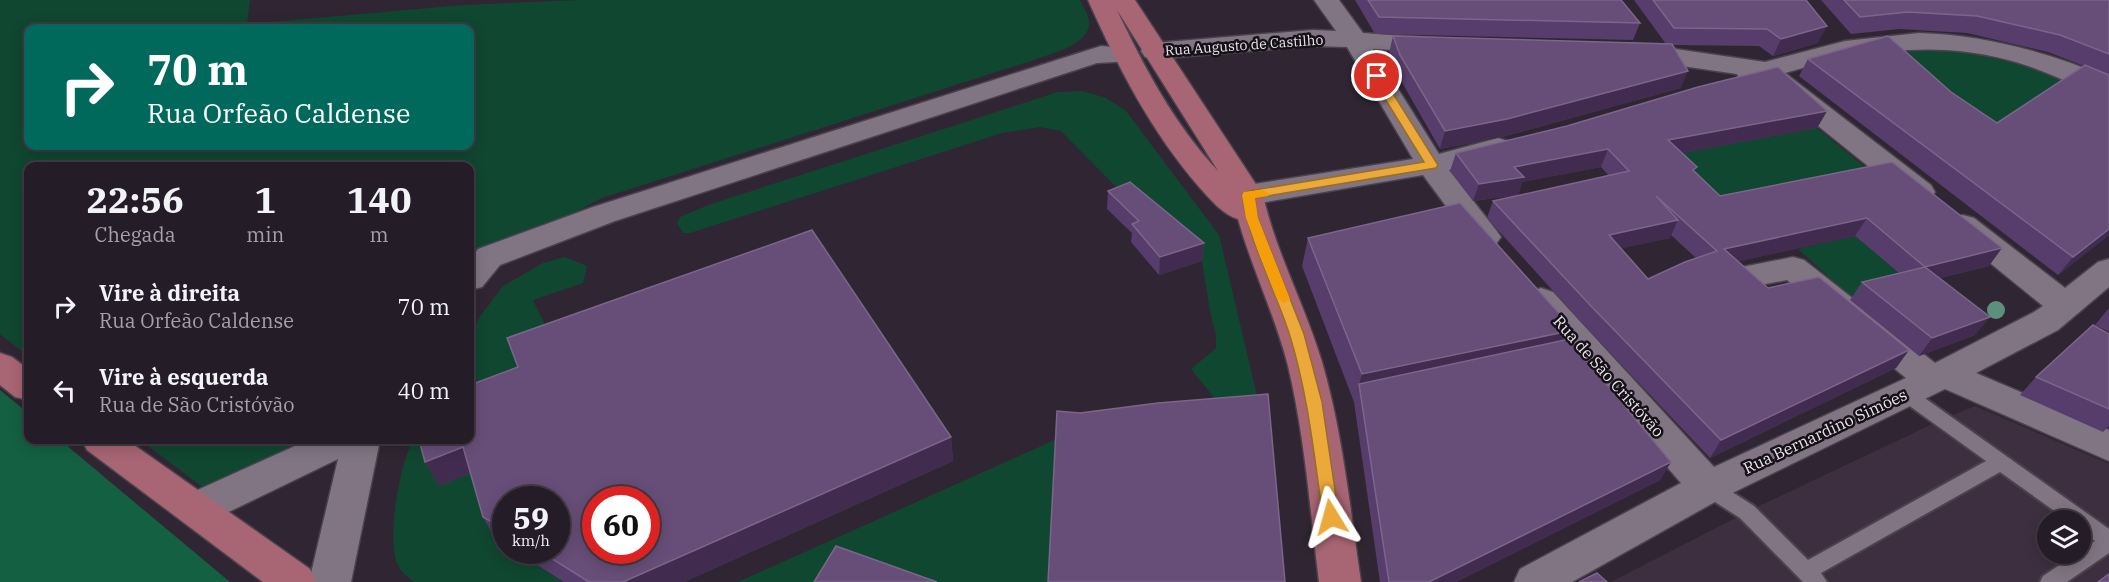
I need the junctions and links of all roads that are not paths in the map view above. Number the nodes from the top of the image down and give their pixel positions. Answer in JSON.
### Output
{"nodes":[{"id":1,"x":1100,"y":0,"type":"edge"},
{"id":2,"x":1123,"y":0,"type":"edge"},
{"id":3,"x":1326,"y":0,"type":"edge"},
{"id":4,"x":1638,"y":27,"type":"edge"},
{"id":5,"x":1355,"y":41,"type":"junction"},
{"id":6,"x":1458,"y":44,"type":"edge"},
{"id":7,"x":1608,"y":50,"type":"edge"},
{"id":8,"x":1154,"y":51,"type":"junction"},
{"id":9,"x":1658,"y":53,"type":"junction"},
{"id":10,"x":1125,"y":55,"type":"junction"},
{"id":11,"x":1765,"y":70,"type":"junction"},
{"id":12,"x":1713,"y":86,"type":"edge"},
{"id":13,"x":2109,"y":88,"type":"edge"},
{"id":14,"x":1523,"y":140,"type":"edge"},
{"id":15,"x":1432,"y":165,"type":"junction"},
{"id":16,"x":1496,"y":205,"type":"edge"},
{"id":17,"x":1250,"y":207,"type":"junction"},
{"id":18,"x":1461,"y":211,"type":"junction"},
{"id":19,"x":2109,"y":270,"type":"edge"},
{"id":20,"x":474,"y":274,"type":"edge"},
{"id":21,"x":1744,"y":277,"type":"edge"},
{"id":22,"x":2066,"y":306,"type":"junction"},
{"id":23,"x":0,"y":366,"type":"edge"},
{"id":24,"x":1927,"y":382,"type":"junction"},
{"id":25,"x":24,"y":384,"type":"edge"},
{"id":26,"x":106,"y":444,"type":"edge"},
{"id":27,"x":334,"y":444,"type":"edge"},
{"id":28,"x":360,"y":444,"type":"edge"},
{"id":29,"x":2109,"y":446,"type":"edge"},
{"id":30,"x":2001,"y":462,"type":"junction"},
{"id":31,"x":1708,"y":487,"type":"junction"},
{"id":32,"x":196,"y":508,"type":"junction"},
{"id":33,"x":2109,"y":541,"type":"edge"},
{"id":34,"x":1812,"y":576,"type":"edge"},
{"id":35,"x":295,"y":582,"type":"edge"},
{"id":36,"x":330,"y":582,"type":"edge"},
{"id":37,"x":1340,"y":582,"type":"edge"},
{"id":38,"x":1535,"y":582,"type":"edge"},
{"id":39,"x":2050,"y":582,"type":"edge"}],
"edges":[{"from":1,"to":10,"type":"main road"},
{"from":2,"to":8,"type":"main road"},
{"from":3,"to":5,"type":"street","name":"Rua de São Cristóvão"},
{"from":4,"to":9,"type":"street"},
{"from":5,"to":6,"type":"street","name":"Rua Augusto de Castilho"},
{"from":5,"to":8,"type":"street","name":"Rua Augusto de Castilho"},
{"from":5,"to":15,"type":"street","name":"Rua de São Cristóvão"},
{"from":7,"to":9,"type":"street"},
{"from":8,"to":10,"type":"main road"},
{"from":8,"to":17,"type":"main road"},
{"from":9,"to":11,"type":"street"},
{"from":10,"to":17,"type":"main road"},
{"from":10,"to":20,"type":"street"},
{"from":11,"to":12,"type":"street"},
{"from":11,"to":13,"type":"street"},
{"from":11,"to":22,"type":"street"},
{"from":14,"to":15,"type":"street"},
{"from":15,"to":17,"type":"street"},
{"from":15,"to":18,"type":"street","name":"Rua de São Cristóvão"},
{"from":16,"to":18,"type":"street"},
{"from":17,"to":37,"type":"main road"},
{"from":18,"to":31,"type":"street","name":"Rua de São Cristóvão"},
{"from":19,"to":22,"type":"street","name":"Rua Bernardino Simões"},
{"from":21,"to":24,"type":"street"},
{"from":22,"to":24,"type":"street","name":"Rua Bernardino Simões"},
{"from":23,"to":25,"type":"main road"},
{"from":24,"to":29,"type":"street"},
{"from":24,"to":30,"type":"lane"},
{"from":24,"to":31,"type":"street","name":"Rua Bernardino Simões"},
{"from":26,"to":32,"type":"main road"},
{"from":27,"to":32,"type":"street"},
{"from":28,"to":36,"type":"street"},
{"from":30,"to":33,"type":"lane"},
{"from":30,"to":34,"type":"lane"},
{"from":31,"to":34,"type":"lane"},
{"from":31,"to":38,"type":"street","name":"Rua Bernardino Simões"},
{"from":32,"to":35,"type":"main road"},
{"from":33,"to":39,"type":"lane"}]}
